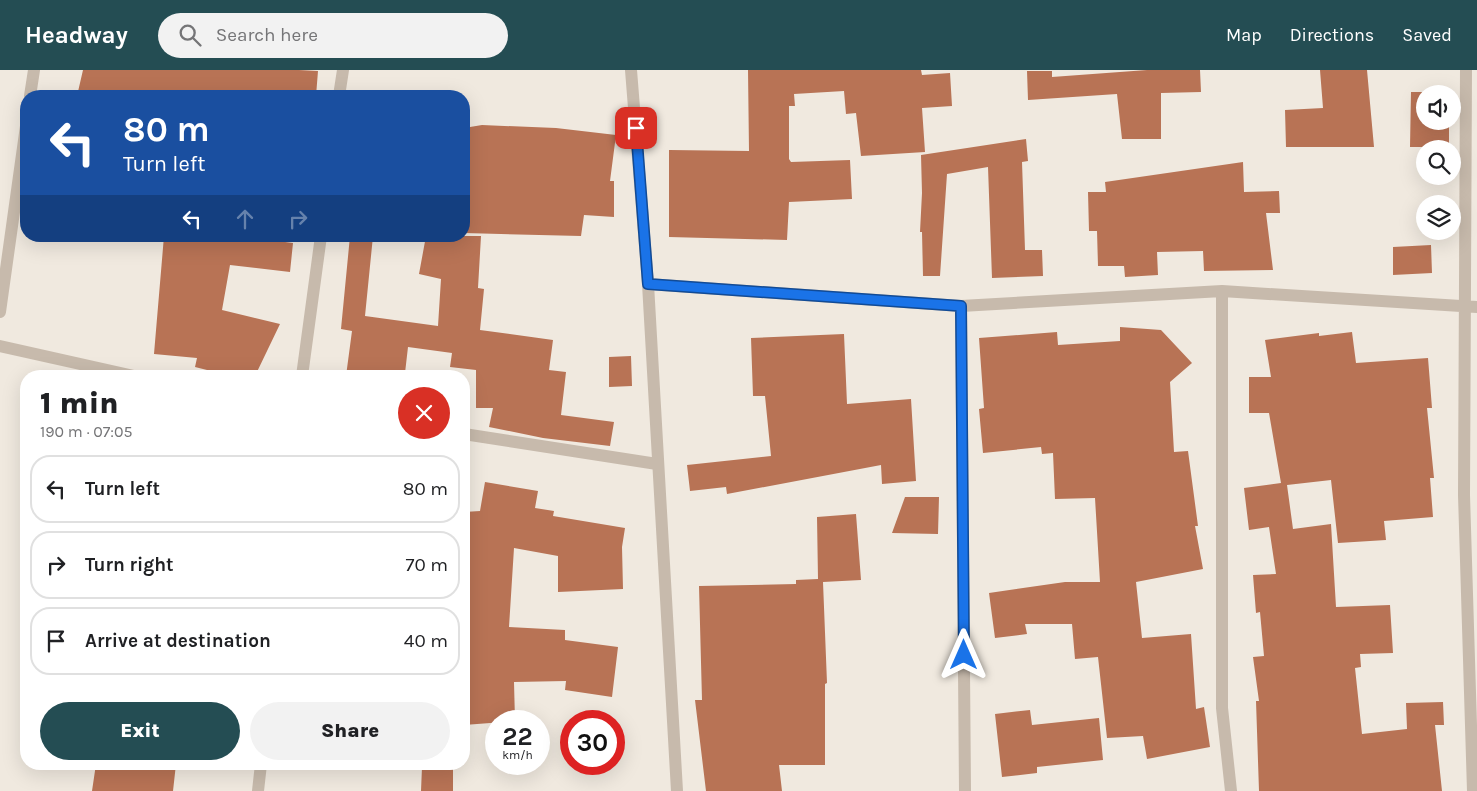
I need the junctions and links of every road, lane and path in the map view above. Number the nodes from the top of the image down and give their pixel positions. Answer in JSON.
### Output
{"nodes":[{"id":1,"x":34,"y":70,"type":"edge"},
{"id":2,"x":343,"y":70,"type":"edge"},
{"id":3,"x":631,"y":70,"type":"edge"},
{"id":4,"x":1466,"y":70,"type":"edge"},
{"id":5,"x":31,"y":90,"type":"edge"},
{"id":6,"x":340,"y":90,"type":"edge"},
{"id":7,"x":20,"y":169,"type":"edge"},
{"id":8,"x":320,"y":242,"type":"edge"},
{"id":9,"x":648,"y":284,"type":"junction"},
{"id":10,"x":1222,"y":291,"type":"junction"},
{"id":11,"x":961,"y":306,"type":"junction"},
{"id":12,"x":1471,"y":307,"type":"edge"},
{"id":13,"x":0,"y":312,"type":"edge"},
{"id":14,"x":0,"y":346,"type":"edge"},
{"id":15,"x":107,"y":370,"type":"edge"},
{"id":16,"x":303,"y":370,"type":"edge"},
{"id":17,"x":470,"y":435,"type":"edge"},
{"id":18,"x":657,"y":464,"type":"junction"},
{"id":19,"x":260,"y":770,"type":"edge"},
{"id":20,"x":258,"y":791,"type":"edge"},
{"id":21,"x":677,"y":791,"type":"edge"},
{"id":22,"x":965,"y":791,"type":"edge"},
{"id":23,"x":1231,"y":791,"type":"edge"},
{"id":24,"x":1473,"y":791,"type":"edge"}],
"edges":[{"from":1,"to":5,"type":"street"},
{"from":2,"to":6,"type":"street"},
{"from":3,"to":9,"type":"street"},
{"from":4,"to":12,"type":"street"},
{"from":7,"to":13,"type":"street"},
{"from":8,"to":16,"type":"street"},
{"from":9,"to":11,"type":"street"},
{"from":9,"to":18,"type":"street"},
{"from":10,"to":11,"type":"street"},
{"from":10,"to":12,"type":"street"},
{"from":10,"to":23,"type":"street"},
{"from":11,"to":22,"type":"street"},
{"from":12,"to":24,"type":"street"},
{"from":14,"to":15,"type":"street"},
{"from":17,"to":18,"type":"street"},
{"from":18,"to":21,"type":"street"},
{"from":19,"to":20,"type":"street"}]}
